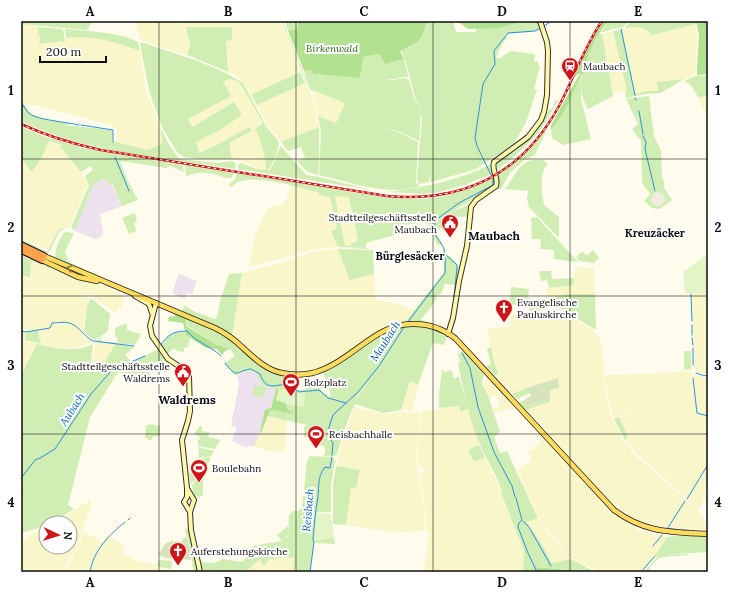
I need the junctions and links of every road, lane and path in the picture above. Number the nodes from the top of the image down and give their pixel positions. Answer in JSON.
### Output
{"nodes":[{"id":1,"x":540,"y":22,"type":"edge"},
{"id":2,"x":21,"y":246,"type":"edge"},
{"id":3,"x":21,"y":250,"type":"edge"},
{"id":4,"x":47,"y":260,"type":"junction"},
{"id":5,"x":135,"y":296,"type":"junction"},
{"id":6,"x":156,"y":302,"type":"junction"},
{"id":7,"x":153,"y":314,"type":"junction"},
{"id":8,"x":448,"y":334,"type":"junction"},
{"id":9,"x":189,"y":496,"type":"junction"},
{"id":10,"x":189,"y":505,"type":"junction"},
{"id":11,"x":708,"y":534,"type":"edge"},
{"id":12,"x":200,"y":572,"type":"edge"}],
"edges":[{"from":1,"to":8,"type":"street"},
{"from":2,"to":4,"type":"highway"},
{"from":3,"to":4,"type":"highway"},
{"from":4,"to":5,"type":"main road"},
{"from":6,"to":4,"type":"main road","one_way":true},
{"from":5,"to":6,"type":"main road"},
{"from":5,"to":7,"type":"street"},
{"from":6,"to":7,"type":"street"},
{"from":6,"to":8,"type":"main road"},
{"from":7,"to":9,"type":"street"},
{"from":8,"to":11,"type":"main road"},
{"from":9,"to":10,"type":"street"},
{"from":9,"to":10,"type":"street"},
{"from":10,"to":12,"type":"street"}]}
